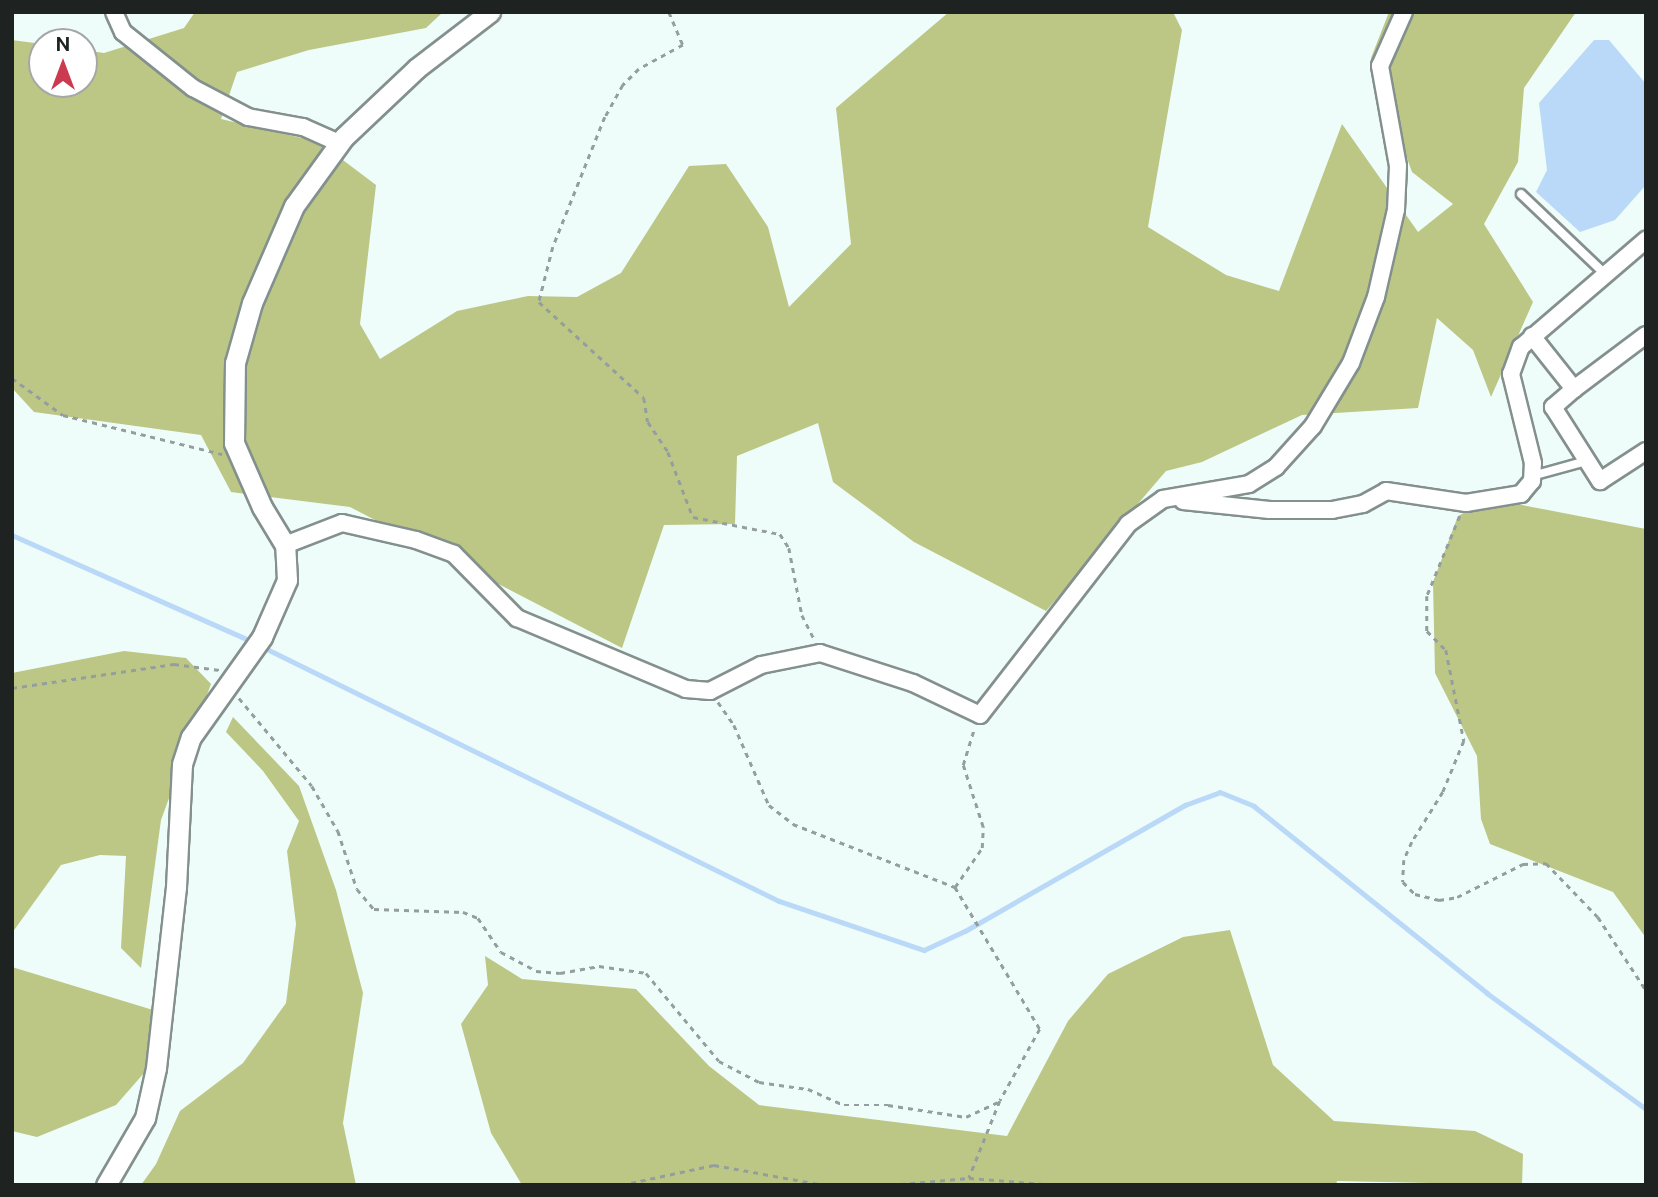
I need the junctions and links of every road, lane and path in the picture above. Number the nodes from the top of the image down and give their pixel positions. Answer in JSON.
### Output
{"nodes":[{"id":1,"x":114,"y":12,"type":"edge"},
{"id":2,"x":490,"y":12,"type":"edge"},
{"id":3,"x":670,"y":12,"type":"edge"},
{"id":4,"x":1404,"y":12,"type":"edge"},
{"id":5,"x":339,"y":143,"type":"junction"},
{"id":6,"x":1521,"y":194,"type":"dead end"},
{"id":7,"x":1646,"y":240,"type":"edge"},
{"id":8,"x":1605,"y":274,"type":"junction"},
{"id":9,"x":1646,"y":335,"type":"edge"},
{"id":10,"x":1532,"y":336,"type":"junction"},
{"id":11,"x":12,"y":378,"type":"edge"},
{"id":12,"x":1574,"y":389,"type":"junction"},
{"id":13,"x":1646,"y":451,"type":"edge"},
{"id":14,"x":238,"y":457,"type":"junction"},
{"id":15,"x":1587,"y":460,"type":"junction"},
{"id":16,"x":1532,"y":476,"type":"junction"},
{"id":17,"x":1163,"y":499,"type":"junction"},
{"id":18,"x":1466,"y":503,"type":"junction"},
{"id":19,"x":285,"y":545,"type":"junction"},
{"id":20,"x":820,"y":653,"type":"junction"},
{"id":21,"x":230,"y":677,"type":"junction"},
{"id":22,"x":12,"y":688,"type":"edge"},
{"id":23,"x":710,"y":691,"type":"junction"},
{"id":24,"x":980,"y":715,"type":"junction"},
{"id":25,"x":955,"y":887,"type":"junction"},
{"id":26,"x":1646,"y":990,"type":"edge"},
{"id":27,"x":1000,"y":1101,"type":"junction"},
{"id":28,"x":970,"y":1178,"type":"junction"},
{"id":29,"x":106,"y":1185,"type":"edge"},
{"id":30,"x":621,"y":1185,"type":"edge"},
{"id":31,"x":824,"y":1185,"type":"edge"},
{"id":32,"x":890,"y":1185,"type":"edge"},
{"id":33,"x":1057,"y":1185,"type":"edge"}],
"edges":[{"from":1,"to":5,"type":"street"},
{"from":2,"to":5,"type":"street"},
{"from":3,"to":20,"type":"path"},
{"from":4,"to":17,"type":"street"},
{"from":5,"to":14,"type":"street"},
{"from":6,"to":8,"type":"lane"},
{"from":7,"to":8,"type":"street"},
{"from":8,"to":10,"type":"street"},
{"from":9,"to":12,"type":"street"},
{"from":10,"to":12,"type":"street"},
{"from":10,"to":16,"type":"street"},
{"from":11,"to":14,"type":"path"},
{"from":12,"to":15,"type":"street"},
{"from":13,"to":15,"type":"street"},
{"from":14,"to":19,"type":"street"},
{"from":15,"to":16,"type":"lane"},
{"from":16,"to":18,"type":"street"},
{"from":17,"to":18,"type":"street"},
{"from":17,"to":24,"type":"street"},
{"from":18,"to":26,"type":"path"},
{"from":19,"to":21,"type":"street"},
{"from":19,"to":23,"type":"street"},
{"from":20,"to":23,"type":"street"},
{"from":20,"to":24,"type":"street"},
{"from":21,"to":22,"type":"path"},
{"from":21,"to":27,"type":"path"},
{"from":21,"to":29,"type":"street"},
{"from":23,"to":25,"type":"path"},
{"from":24,"to":25,"type":"path"},
{"from":25,"to":27,"type":"path"},
{"from":27,"to":28,"type":"path"},
{"from":28,"to":32,"type":"path"},
{"from":28,"to":33,"type":"path"},
{"from":30,"to":31,"type":"path"}]}
